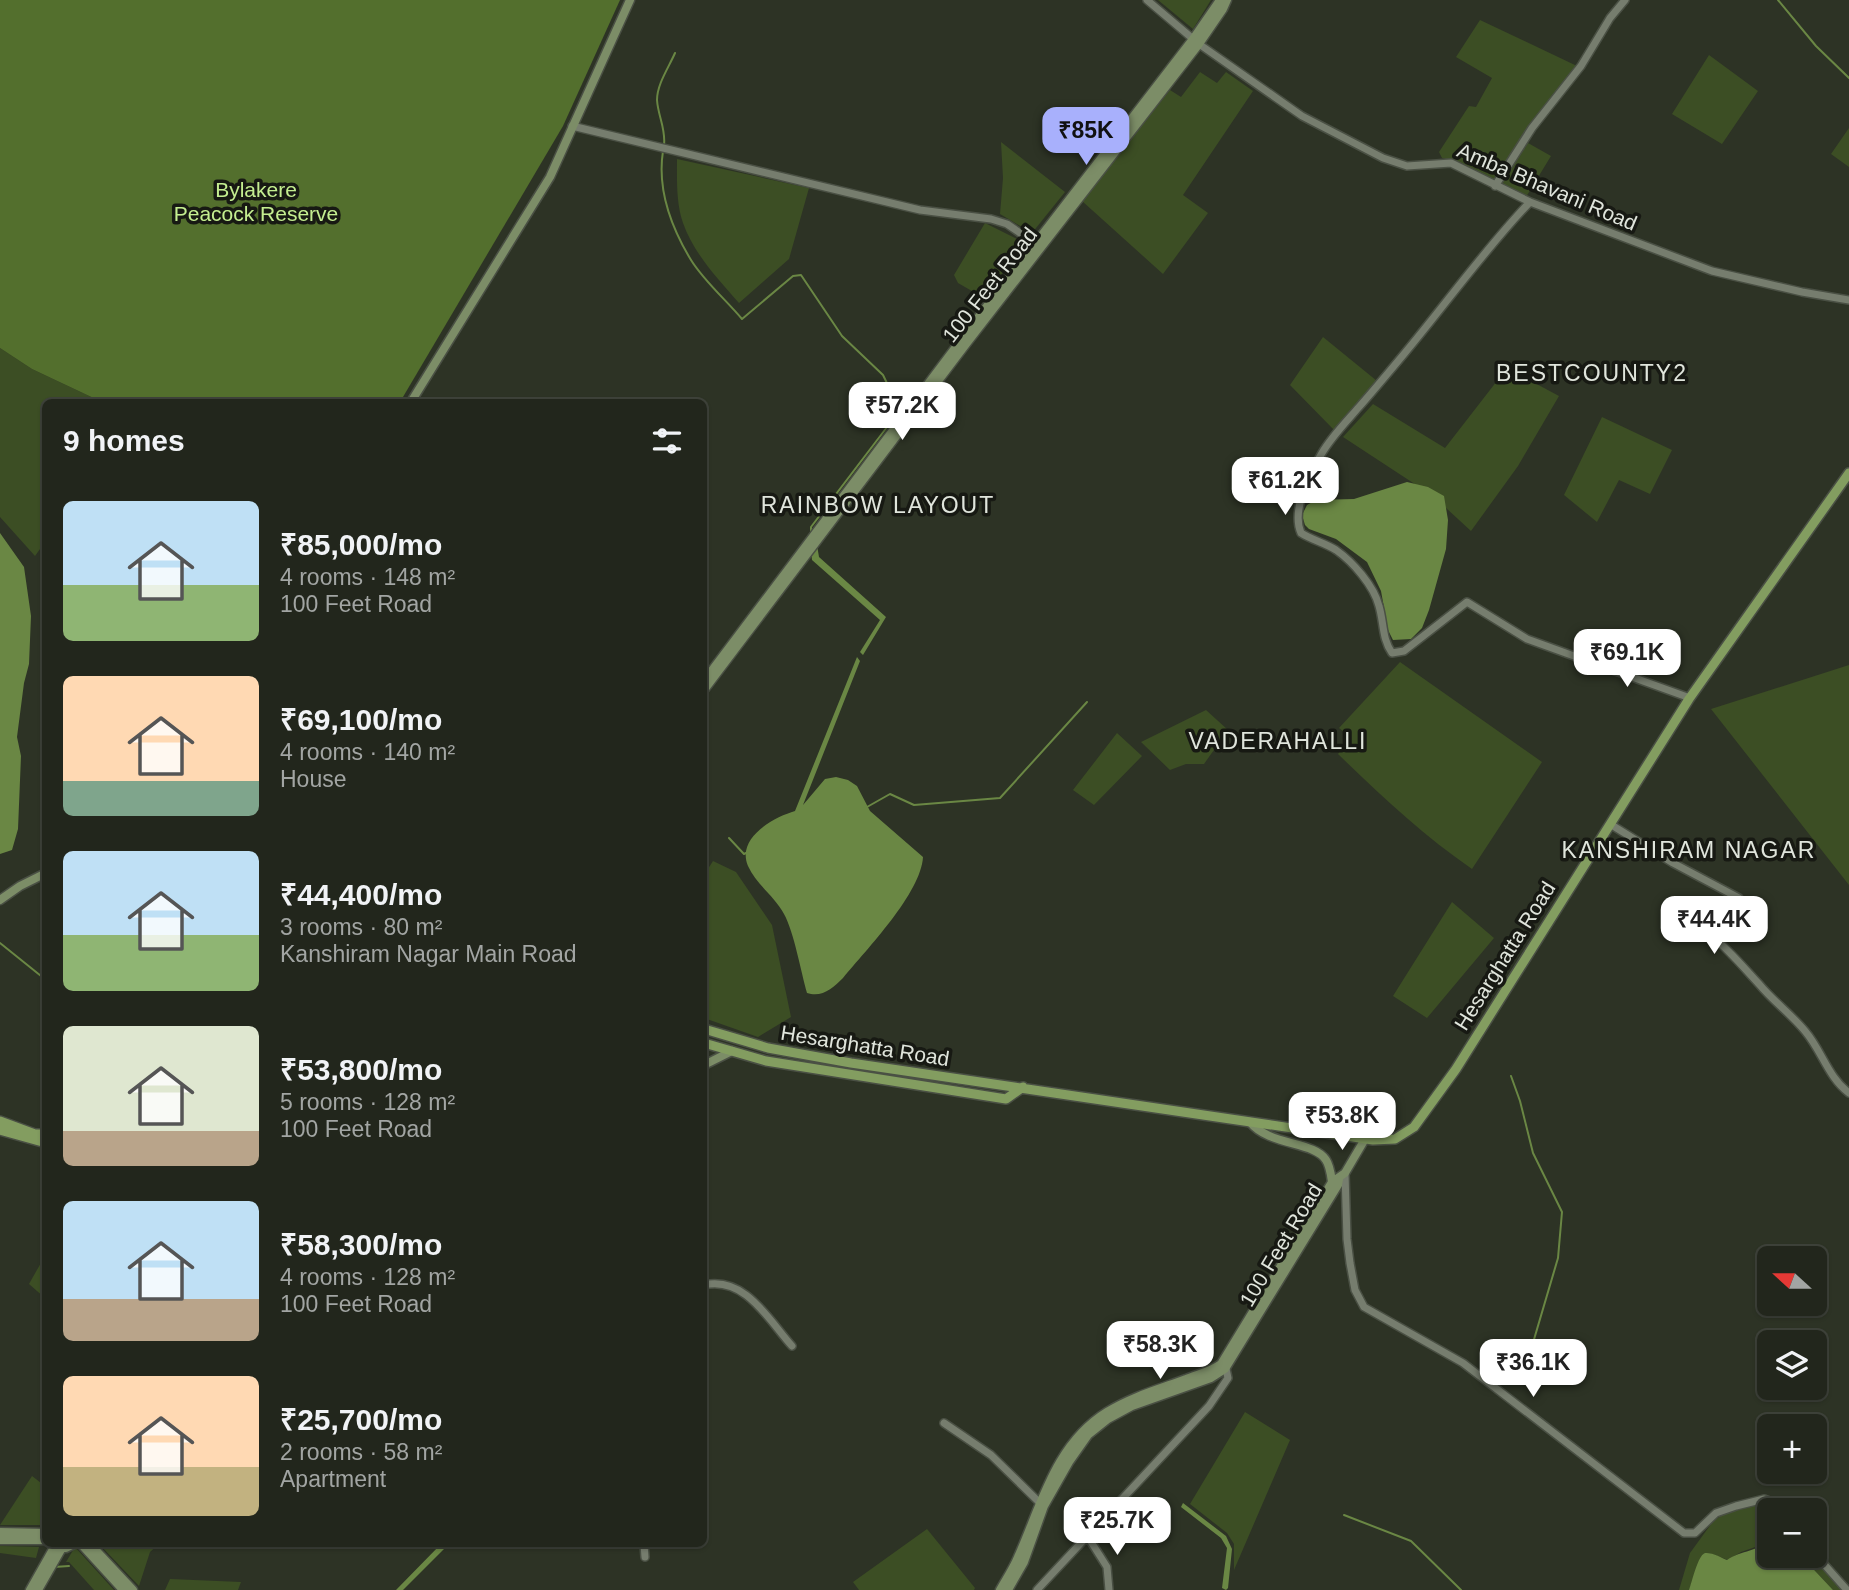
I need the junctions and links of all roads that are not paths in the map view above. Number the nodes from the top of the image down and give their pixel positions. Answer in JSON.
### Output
{"nodes":[{"id":1,"x":630,"y":0,"type":"edge"},
{"id":2,"x":1147,"y":0,"type":"edge"},
{"id":3,"x":1220,"y":0,"type":"edge"},
{"id":4,"x":1227,"y":0,"type":"edge"},
{"id":5,"x":1625,"y":0,"type":"edge"},
{"id":6,"x":1196,"y":42,"type":"junction"},
{"id":7,"x":572,"y":126,"type":"junction"},
{"id":8,"x":1494,"y":186,"type":"junction"},
{"id":9,"x":1530,"y":202,"type":"junction"},
{"id":10,"x":1036,"y":244,"type":"junction"},
{"id":11,"x":1849,"y":300,"type":"edge"},
{"id":12,"x":413,"y":399,"type":"edge"},
{"id":13,"x":1849,"y":473,"type":"edge"},
{"id":14,"x":822,"y":529,"type":"junction"},
{"id":15,"x":802,"y":556,"type":"junction"},
{"id":16,"x":707,"y":677,"type":"edge"},
{"id":17,"x":707,"y":686,"type":"edge"},
{"id":18,"x":1690,"y":698,"type":"junction"},
{"id":19,"x":1610,"y":824,"type":"junction"},
{"id":20,"x":42,"y":875,"type":"edge"},
{"id":21,"x":0,"y":900,"type":"edge"},
{"id":22,"x":707,"y":1030,"type":"edge"},
{"id":23,"x":707,"y":1043,"type":"edge"},
{"id":24,"x":732,"y":1051,"type":"junction"},
{"id":25,"x":707,"y":1064,"type":"edge"},
{"id":26,"x":1023,"y":1087,"type":"junction"},
{"id":27,"x":1849,"y":1093,"type":"edge"},
{"id":28,"x":0,"y":1121,"type":"edge"},
{"id":29,"x":1250,"y":1122,"type":"junction"},
{"id":30,"x":0,"y":1130,"type":"edge"},
{"id":31,"x":42,"y":1134,"type":"edge"},
{"id":32,"x":1365,"y":1139,"type":"junction"},
{"id":33,"x":42,"y":1142,"type":"edge"},
{"id":34,"x":1339,"y":1180,"type":"junction"},
{"id":35,"x":707,"y":1285,"type":"edge"},
{"id":36,"x":792,"y":1346,"type":"dead end"},
{"id":37,"x":1225,"y":1365,"type":"junction"},
{"id":38,"x":944,"y":1423,"type":"dead end"},
{"id":39,"x":1757,"y":1501,"type":"edge"},
{"id":40,"x":1041,"y":1504,"type":"junction"},
{"id":41,"x":0,"y":1532,"type":"edge"},
{"id":42,"x":42,"y":1533,"type":"edge"},
{"id":43,"x":1088,"y":1537,"type":"junction"},
{"id":44,"x":0,"y":1540,"type":"edge"},
{"id":45,"x":42,"y":1540,"type":"edge"},
{"id":46,"x":84,"y":1547,"type":"edge"},
{"id":47,"x":93,"y":1547,"type":"edge"},
{"id":48,"x":645,"y":1547,"type":"edge"},
{"id":49,"x":57,"y":1548,"type":"edge"},
{"id":50,"x":645,"y":1557,"type":"dead end"},
{"id":51,"x":1827,"y":1568,"type":"edge"},
{"id":52,"x":43,"y":1576,"type":"junction"},
{"id":53,"x":30,"y":1590,"type":"edge"},
{"id":54,"x":38,"y":1590,"type":"edge"},
{"id":55,"x":123,"y":1590,"type":"edge"},
{"id":56,"x":133,"y":1590,"type":"edge"},
{"id":57,"x":1000,"y":1590,"type":"edge"},
{"id":58,"x":1008,"y":1590,"type":"edge"},
{"id":59,"x":1037,"y":1590,"type":"edge"},
{"id":60,"x":1109,"y":1590,"type":"edge"},
{"id":61,"x":1847,"y":1590,"type":"edge"}],
"edges":[{"from":1,"to":7,"type":"main road"},
{"from":2,"to":6,"type":"street","name":"Amba Bhavani Road"},
{"from":3,"to":6,"type":"main road","name":"100 Feet Road"},
{"from":4,"to":6,"type":"main road","name":"100 Feet Road"},
{"from":5,"to":8,"type":"street"},
{"from":6,"to":8,"type":"street","name":"Amba Bhavani Road"},
{"from":6,"to":10,"type":"main road","name":"100 Feet Road"},
{"from":6,"to":14,"type":"main road","name":"100 Feet Road"},
{"from":7,"to":10,"type":"street"},
{"from":7,"to":12,"type":"main road"},
{"from":8,"to":9,"type":"street","name":"Amba Bhavani Road"},
{"from":9,"to":11,"type":"street","name":"Amba Bhavani Road"},
{"from":9,"to":18,"type":"street"},
{"from":10,"to":14,"type":"main road","name":"100 Feet Road"},
{"from":13,"to":18,"type":"main road","name":"Hesarghatta Road"},
{"from":14,"to":15,"type":"main road","name":"100 Feet Road"},
{"from":15,"to":16,"type":"main road","name":"100 Feet Road"},
{"from":15,"to":17,"type":"main road","name":"100 Feet Road"},
{"from":18,"to":19,"type":"main road","name":"Hesarghatta Road"},
{"from":19,"to":27,"type":"street"},
{"from":19,"to":32,"type":"main road","name":"Hesarghatta Road"},
{"from":20,"to":21,"type":"main road"},
{"from":22,"to":26,"type":"main road","name":"Hesarghatta Road"},
{"from":23,"to":24,"type":"main road","name":"Hesarghatta Road"},
{"from":24,"to":25,"type":"main road"},
{"from":24,"to":26,"type":"main road","name":"Hesarghatta Road"},
{"from":26,"to":29,"type":"main road","name":"Hesarghatta Road"},
{"from":28,"to":31,"type":"main road"},
{"from":29,"to":32,"type":"main road","name":"Hesarghatta Road"},
{"from":29,"to":34,"type":"main road"},
{"from":30,"to":33,"type":"main road"},
{"from":32,"to":34,"type":"main road","name":"100 Feet Road"},
{"from":34,"to":37,"type":"main road","name":"100 Feet Road"},
{"from":34,"to":39,"type":"street"},
{"from":35,"to":36,"type":"street"},
{"from":37,"to":40,"type":"main road"},
{"from":37,"to":43,"type":"street"},
{"from":38,"to":40,"type":"street"},
{"from":40,"to":57,"type":"main road"},
{"from":40,"to":58,"type":"main road"},
{"from":41,"to":42,"type":"main road"},
{"from":43,"to":59,"type":"street"},
{"from":43,"to":60,"type":"street"},
{"from":44,"to":45,"type":"main road"},
{"from":46,"to":55,"type":"main road"},
{"from":47,"to":56,"type":"main road"},
{"from":48,"to":50,"type":"street"},
{"from":49,"to":52,"type":"main road"},
{"from":51,"to":61,"type":"street"},
{"from":52,"to":53,"type":"main road"},
{"from":52,"to":54,"type":"main road"}]}
